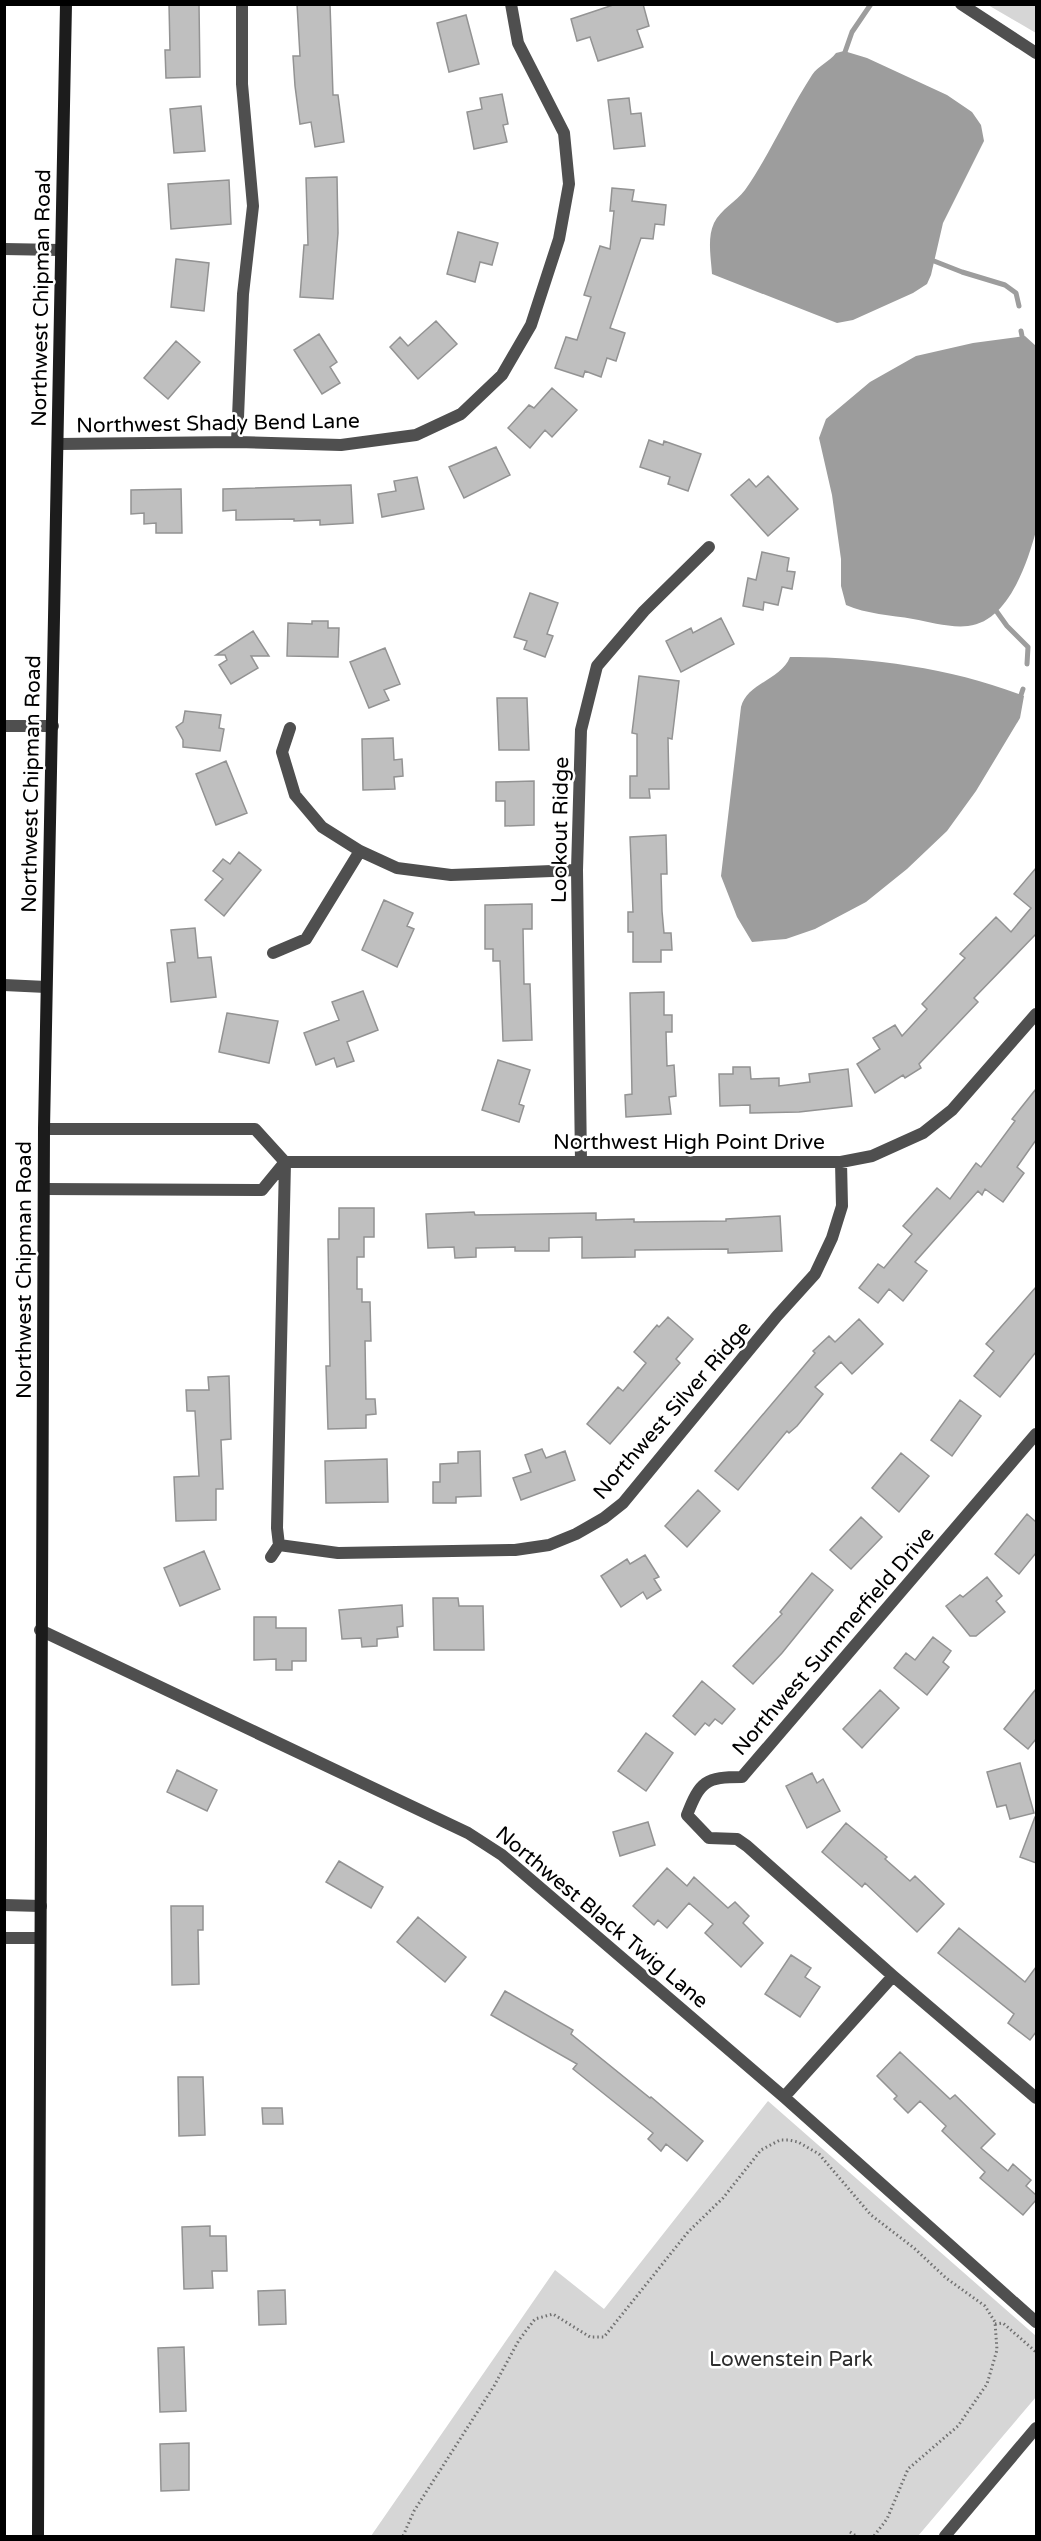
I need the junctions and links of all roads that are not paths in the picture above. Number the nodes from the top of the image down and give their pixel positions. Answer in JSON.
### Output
{"nodes":[{"id":1,"x":66,"y":4,"type":"edge"},
{"id":2,"x":242,"y":4,"type":"edge"},
{"id":3,"x":511,"y":4,"type":"edge"},
{"id":4,"x":961,"y":4,"type":"edge"},
{"id":5,"x":1036,"y":53,"type":"edge"},
{"id":6,"x":4,"y":249,"type":"edge"},
{"id":7,"x":60,"y":250,"type":"junction"},
{"id":8,"x":237,"y":442,"type":"junction"},
{"id":9,"x":59,"y":444,"type":"junction"},
{"id":10,"x":709,"y":547,"type":"dead end"},
{"id":11,"x":4,"y":726,"type":"edge"},
{"id":12,"x":53,"y":726,"type":"junction"},
{"id":13,"x":290,"y":728,"type":"dead end"},
{"id":14,"x":360,"y":850,"type":"junction"},
{"id":15,"x":577,"y":870,"type":"junction"},
{"id":16,"x":273,"y":953,"type":"dead end"},
{"id":17,"x":4,"y":985,"type":"edge"},
{"id":18,"x":46,"y":987,"type":"junction"},
{"id":19,"x":1036,"y":1015,"type":"edge"},
{"id":20,"x":44,"y":1129,"type":"junction"},
{"id":21,"x":581,"y":1161,"type":"junction"},
{"id":22,"x":285,"y":1162,"type":"junction"},
{"id":23,"x":841,"y":1162,"type":"junction"},
{"id":24,"x":44,"y":1189,"type":"junction"},
{"id":25,"x":1036,"y":1434,"type":"edge"},
{"id":26,"x":279,"y":1545,"type":"junction"},
{"id":27,"x":271,"y":1557,"type":"dead end"},
{"id":28,"x":40,"y":1630,"type":"junction"},
{"id":29,"x":4,"y":1905,"type":"edge"},
{"id":30,"x":41,"y":1906,"type":"junction"},
{"id":31,"x":4,"y":1938,"type":"edge"},
{"id":32,"x":40,"y":1938,"type":"junction"},
{"id":33,"x":893,"y":1976,"type":"junction"},
{"id":34,"x":783,"y":2097,"type":"junction"},
{"id":35,"x":1036,"y":2098,"type":"edge"},
{"id":36,"x":1036,"y":2322,"type":"edge"},
{"id":37,"x":1036,"y":2428,"type":"edge"},
{"id":38,"x":38,"y":2536,"type":"edge"},
{"id":39,"x":945,"y":2536,"type":"edge"}],
"edges":[{"from":1,"to":7,"type":"main road","name":"Northwest Chipman Road"},
{"from":2,"to":8,"type":"street"},
{"from":3,"to":8,"type":"street","name":"Northwest Shady Bend Lane"},
{"from":4,"to":5,"type":"street"},
{"from":6,"to":7,"type":"street"},
{"from":7,"to":9,"type":"main road","name":"Northwest Chipman Road"},
{"from":8,"to":9,"type":"street","name":"Northwest Shady Bend Lane"},
{"from":9,"to":12,"type":"main road","name":"Northwest Chipman Road"},
{"from":10,"to":15,"type":"street","name":"Lookout Ridge"},
{"from":11,"to":12,"type":"street"},
{"from":12,"to":18,"type":"main road","name":"Northwest Chipman Road"},
{"from":13,"to":14,"type":"street"},
{"from":14,"to":15,"type":"street"},
{"from":14,"to":16,"type":"street"},
{"from":15,"to":21,"type":"street","name":"Lookout Ridge"},
{"from":17,"to":18,"type":"street"},
{"from":18,"to":20,"type":"main road","name":"Northwest Chipman Road"},
{"from":19,"to":23,"type":"street","name":"Northwest High Point Drive"},
{"from":20,"to":22,"type":"street"},
{"from":20,"to":24,"type":"main road","name":"Northwest Chipman Road"},
{"from":21,"to":22,"type":"street","name":"Northwest High Point Drive"},
{"from":21,"to":23,"type":"street","name":"Northwest High Point Drive"},
{"from":22,"to":24,"type":"street"},
{"from":22,"to":26,"type":"street"},
{"from":23,"to":26,"type":"street","name":"Northwest Silver Ridge"},
{"from":24,"to":28,"type":"main road","name":"Northwest Chipman Road"},
{"from":25,"to":33,"type":"street","name":"Northwest Summerfield Drive"},
{"from":26,"to":27,"type":"street"},
{"from":28,"to":30,"type":"main road","name":"Northwest Chipman Road"},
{"from":28,"to":34,"type":"street","name":"Northwest Black Twig Lane"},
{"from":29,"to":30,"type":"street"},
{"from":30,"to":32,"type":"main road","name":"Northwest Chipman Road"},
{"from":31,"to":32,"type":"street"},
{"from":32,"to":38,"type":"main road","name":"Northwest Chipman Road"},
{"from":33,"to":34,"type":"street"},
{"from":33,"to":35,"type":"street","name":"Northwest Summerfield Drive"},
{"from":34,"to":36,"type":"street","name":"Northwest Black Twig Lane"},
{"from":37,"to":39,"type":"street"}]}
